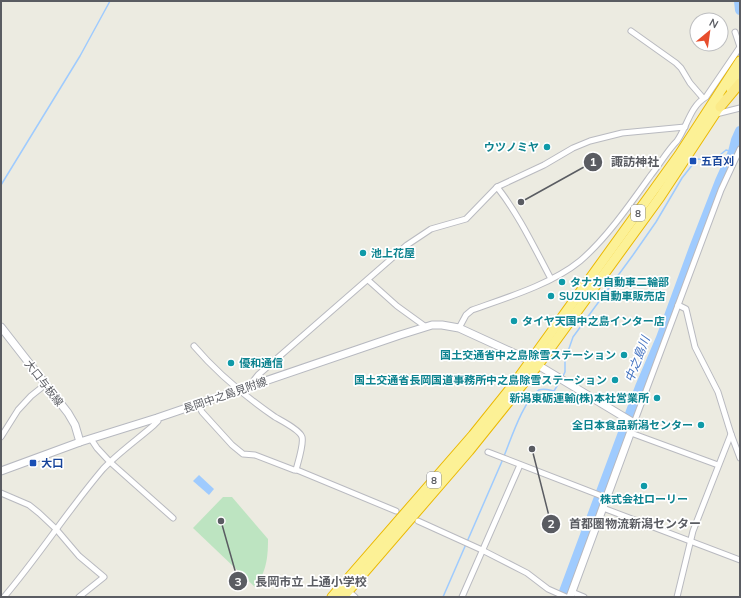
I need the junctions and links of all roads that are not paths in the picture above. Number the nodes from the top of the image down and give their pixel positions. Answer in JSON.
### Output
{"nodes":[{"id":1,"x":631,"y":31,"type":"dead end"},
{"id":2,"x":735,"y":32,"type":"dead end"},
{"id":3,"x":740,"y":47,"type":"edge"},
{"id":4,"x":740,"y":61,"type":"edge"},
{"id":5,"x":740,"y":75,"type":"edge"},
{"id":6,"x":740,"y":83,"type":"edge"},
{"id":7,"x":703,"y":98,"type":"junction"},
{"id":8,"x":740,"y":108,"type":"edge"},
{"id":9,"x":718,"y":110,"type":"junction"},
{"id":10,"x":685,"y":127,"type":"junction"},
{"id":11,"x":740,"y":149,"type":"edge"},
{"id":12,"x":497,"y":187,"type":"junction"},
{"id":13,"x":642,"y":188,"type":"junction"},
{"id":14,"x":651,"y":195,"type":"junction"},
{"id":15,"x":551,"y":278,"type":"junction"},
{"id":16,"x":368,"y":280,"type":"junction"},
{"id":17,"x":678,"y":305,"type":"junction"},
{"id":18,"x":1,"y":327,"type":"edge"},
{"id":19,"x":426,"y":327,"type":"junction"},
{"id":20,"x":459,"y":328,"type":"junction"},
{"id":21,"x":194,"y":346,"type":"dead end"},
{"id":22,"x":534,"y":363,"type":"junction"},
{"id":23,"x":46,"y":384,"type":"junction"},
{"id":24,"x":252,"y":385,"type":"junction"},
{"id":25,"x":239,"y":390,"type":"junction"},
{"id":26,"x":198,"y":404,"type":"junction"},
{"id":27,"x":157,"y":418,"type":"junction"},
{"id":28,"x":634,"y":423,"type":"junction"},
{"id":29,"x":631,"y":433,"type":"junction"},
{"id":30,"x":731,"y":434,"type":"junction"},
{"id":31,"x":1,"y":437,"type":"edge"},
{"id":32,"x":91,"y":439,"type":"junction"},
{"id":33,"x":80,"y":442,"type":"junction"},
{"id":34,"x":488,"y":452,"type":"dead end"},
{"id":35,"x":740,"y":458,"type":"edge"},
{"id":36,"x":110,"y":462,"type":"junction"},
{"id":37,"x":520,"y":465,"type":"junction"},
{"id":38,"x":718,"y":465,"type":"junction"},
{"id":39,"x":296,"y":470,"type":"junction"},
{"id":40,"x":1,"y":471,"type":"edge"},
{"id":41,"x":1,"y":493,"type":"edge"},
{"id":42,"x":607,"y":498,"type":"junction"},
{"id":43,"x":603,"y":508,"type":"junction"},
{"id":44,"x":396,"y":512,"type":"dead end"},
{"id":45,"x":173,"y":518,"type":"dead end"},
{"id":46,"x":418,"y":521,"type":"dead end"},
{"id":47,"x":56,"y":529,"type":"junction"},
{"id":48,"x":691,"y":540,"type":"junction"},
{"id":49,"x":482,"y":550,"type":"junction"},
{"id":50,"x":740,"y":560,"type":"edge"},
{"id":51,"x":571,"y":594,"type":"edge"},
{"id":52,"x":349,"y":595,"type":"edge"},
{"id":53,"x":81,"y":596,"type":"edge"},
{"id":54,"x":4,"y":597,"type":"edge"},
{"id":55,"x":332,"y":597,"type":"edge"},
{"id":56,"x":462,"y":597,"type":"edge"},
{"id":57,"x":566,"y":597,"type":"edge"},
{"id":58,"x":584,"y":597,"type":"edge"},
{"id":59,"x":677,"y":597,"type":"edge"}],
"edges":[{"from":1,"to":7,"type":"street"},
{"from":2,"to":3,"type":"street"},
{"from":3,"to":7,"type":"street"},
{"from":4,"to":14,"type":"highway","number":"8"},
{"from":5,"to":9,"type":"highway","number":"8"},
{"from":6,"to":9,"type":"highway"},
{"from":7,"to":10,"type":"street"},
{"from":8,"to":9,"type":"street"},
{"from":9,"to":22,"type":"highway","number":"8"},
{"from":10,"to":12,"type":"street"},
{"from":10,"to":13,"type":"street"},
{"from":11,"to":17,"type":"street"},
{"from":12,"to":15,"type":"street"},
{"from":12,"to":16,"type":"street"},
{"from":13,"to":14,"type":"street"},
{"from":13,"to":15,"type":"street"},
{"from":14,"to":22,"type":"highway","number":"8"},
{"from":15,"to":20,"type":"street"},
{"from":16,"to":19,"type":"street"},
{"from":16,"to":24,"type":"street"},
{"from":17,"to":28,"type":"street"},
{"from":17,"to":30,"type":"street"},
{"from":18,"to":23,"type":"main road","name":"大口与板線"},
{"from":19,"to":20,"type":"main road","name":"長岡中之島見附線"},
{"from":19,"to":24,"type":"main road","name":"長岡中之島見附線"},
{"from":20,"to":22,"type":"main road","name":"長岡中之島見附線"},
{"from":21,"to":25,"type":"street"},
{"from":22,"to":28,"type":"main road","name":"長岡中之島見附線"},
{"from":22,"to":52,"type":"highway","number":"8"},
{"from":22,"to":55,"type":"highway","number":"8"},
{"from":23,"to":31,"type":"street"},
{"from":23,"to":33,"type":"main road","name":"大口与板線"},
{"from":24,"to":25,"type":"main road","name":"長岡中之島見附線"},
{"from":25,"to":26,"type":"main road","name":"長岡中之島見附線"},
{"from":25,"to":39,"type":"street"},
{"from":26,"to":27,"type":"main road","name":"長岡中之島見附線"},
{"from":26,"to":39,"type":"street"},
{"from":27,"to":32,"type":"main road","name":"長岡中之島見附線"},
{"from":27,"to":36,"type":"street"},
{"from":28,"to":29,"type":"main road"},
{"from":29,"to":38,"type":"street"},
{"from":29,"to":42,"type":"main road"},
{"from":30,"to":35,"type":"street"},
{"from":30,"to":38,"type":"street"},
{"from":32,"to":33,"type":"main road","name":"長岡中之島見附線"},
{"from":32,"to":36,"type":"street"},
{"from":33,"to":40,"type":"main road","name":"長岡中之島見附線"},
{"from":34,"to":37,"type":"street"},
{"from":36,"to":45,"type":"street"},
{"from":36,"to":47,"type":"street"},
{"from":37,"to":42,"type":"street"},
{"from":37,"to":49,"type":"street"},
{"from":38,"to":48,"type":"street"},
{"from":39,"to":44,"type":"street"},
{"from":41,"to":47,"type":"street"},
{"from":42,"to":43,"type":"main road"},
{"from":43,"to":48,"type":"street"},
{"from":43,"to":51,"type":"main road"},
{"from":46,"to":49,"type":"street"},
{"from":47,"to":53,"type":"street"},
{"from":47,"to":54,"type":"street"},
{"from":48,"to":50,"type":"street"},
{"from":48,"to":59,"type":"street"},
{"from":49,"to":56,"type":"street"},
{"from":49,"to":57,"type":"street"},
{"from":51,"to":58,"type":"street"}]}
